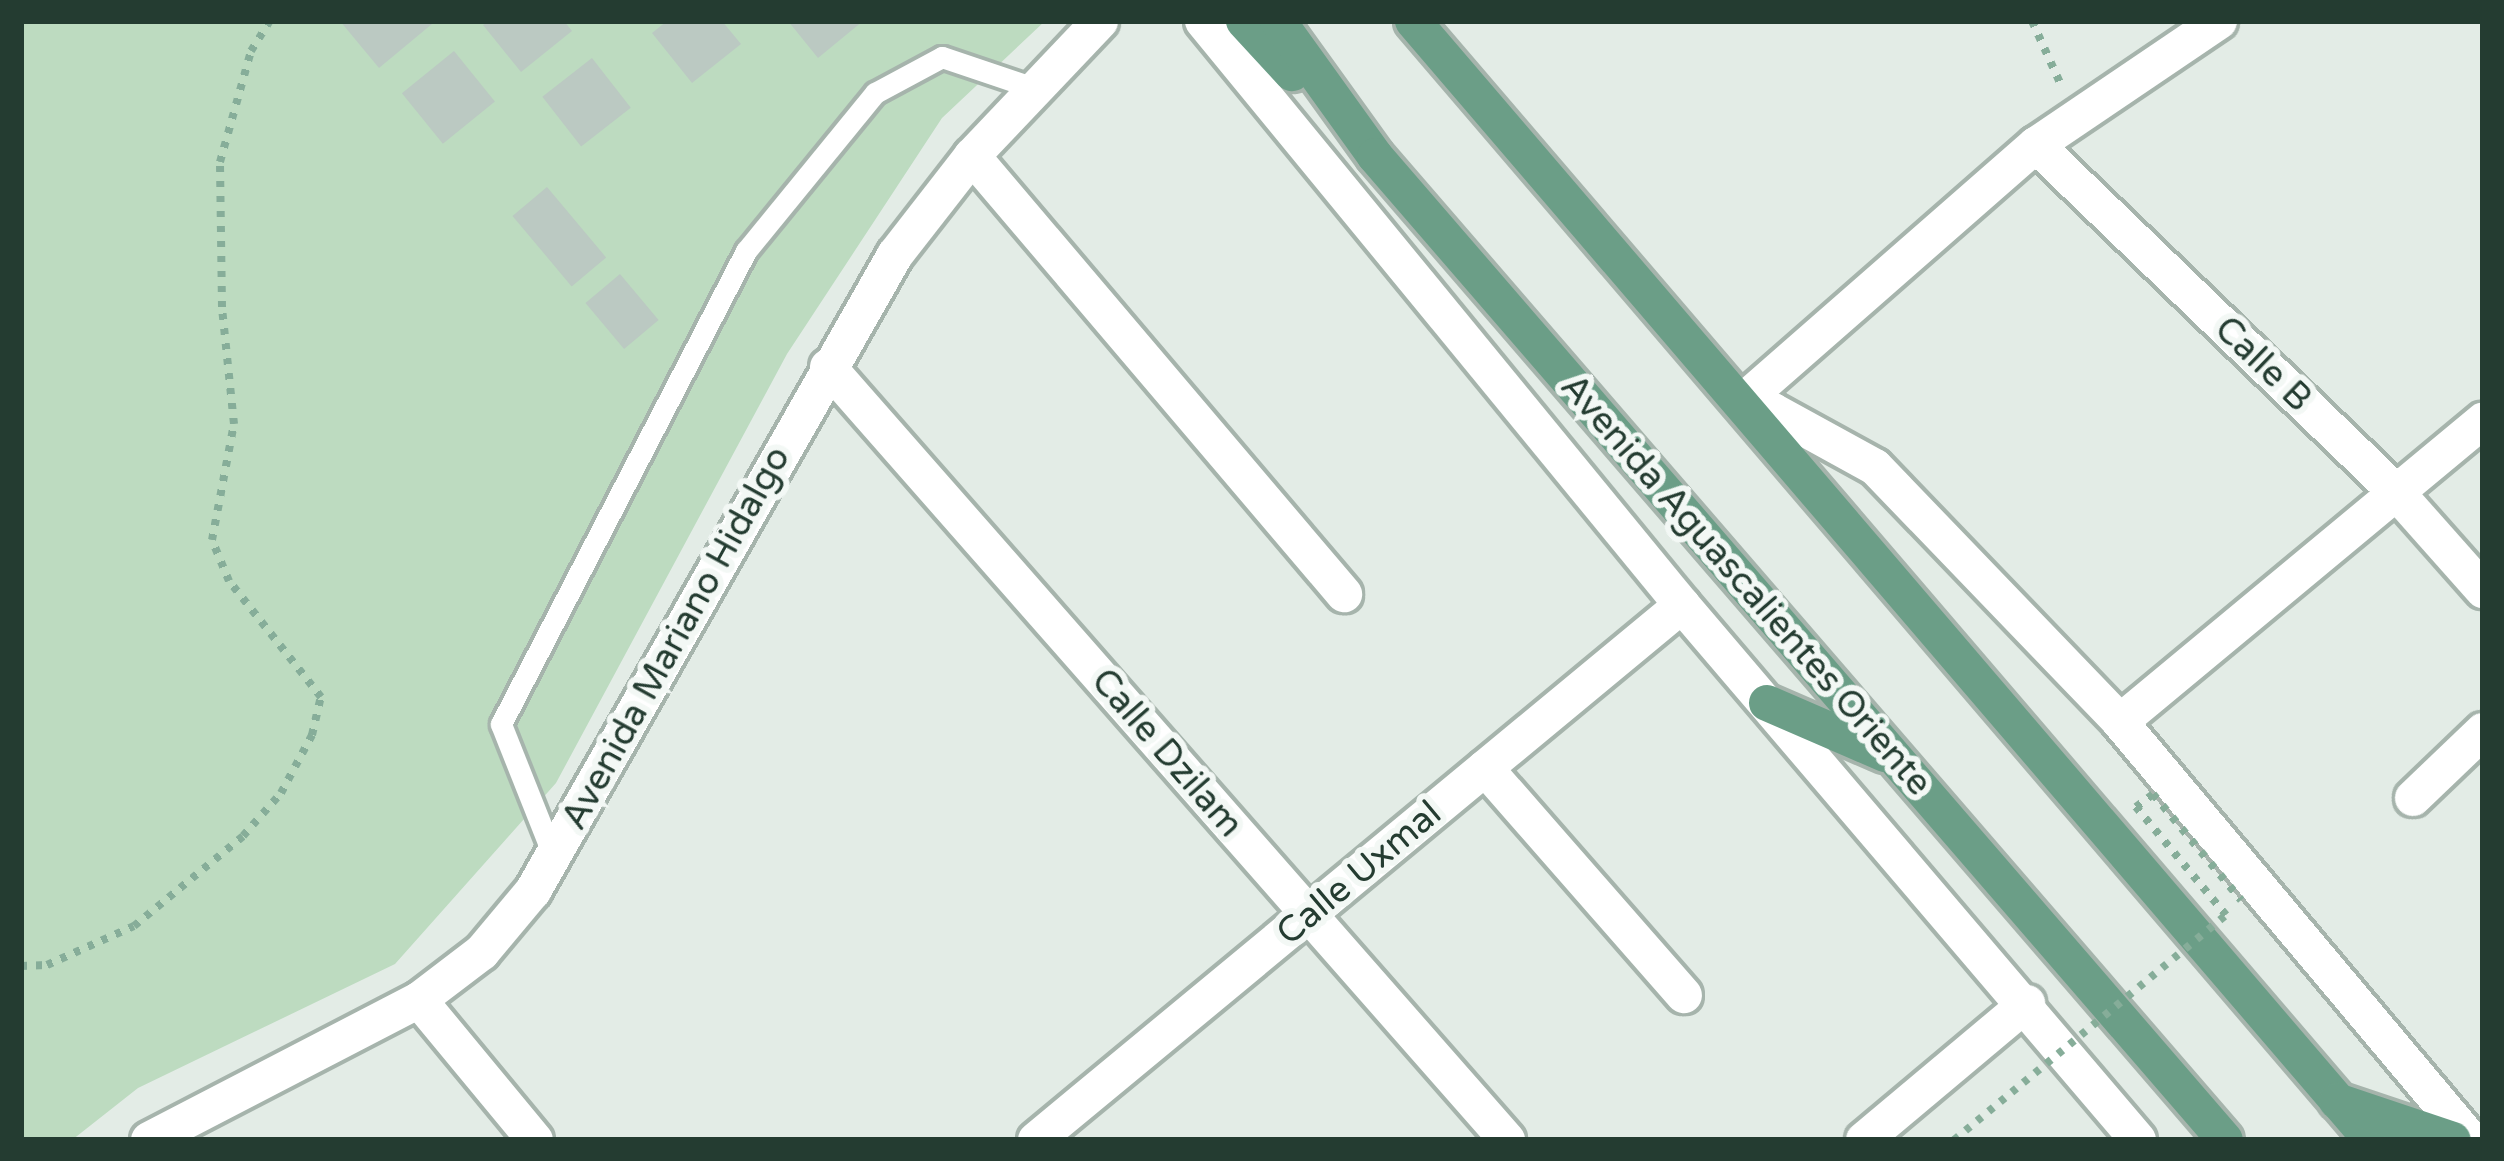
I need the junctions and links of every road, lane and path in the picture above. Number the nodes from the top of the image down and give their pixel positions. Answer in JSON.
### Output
{"nodes":[{"id":1,"x":270,"y":21,"type":"edge"},
{"id":2,"x":1100,"y":21,"type":"edge"},
{"id":3,"x":1203,"y":21,"type":"edge"},
{"id":4,"x":1244,"y":21,"type":"edge"},
{"id":5,"x":1278,"y":21,"type":"edge"},
{"id":6,"x":1413,"y":21,"type":"edge"},
{"id":7,"x":2032,"y":21,"type":"edge"},
{"id":8,"x":2219,"y":21,"type":"edge"},
{"id":9,"x":1034,"y":88,"type":"junction"},
{"id":10,"x":2076,"y":118,"type":"junction"},
{"id":11,"x":2036,"y":146,"type":"junction"},
{"id":12,"x":972,"y":156,"type":"junction"},
{"id":13,"x":1375,"y":156,"type":"junction"},
{"id":14,"x":828,"y":367,"type":"junction"},
{"id":15,"x":1745,"y":407,"type":"junction"},
{"id":16,"x":2483,"y":421,"type":"edge"},
{"id":17,"x":2397,"y":493,"type":"junction"},
{"id":18,"x":2483,"y":590,"type":"edge"},
{"id":19,"x":1344,"y":594,"type":"dead end"},
{"id":20,"x":1682,"y":605,"type":"junction"},
{"id":21,"x":1767,"y":703,"type":"junction"},
{"id":22,"x":2120,"y":722,"type":"junction"},
{"id":23,"x":2483,"y":730,"type":"edge"},
{"id":24,"x":1895,"y":758,"type":"junction"},
{"id":25,"x":1485,"y":768,"type":"junction"},
{"id":26,"x":2413,"y":798,"type":"dead end"},
{"id":27,"x":553,"y":855,"type":"junction"},
{"id":28,"x":2241,"y":900,"type":"dead end"},
{"id":29,"x":1309,"y":914,"type":"junction"},
{"id":30,"x":21,"y":966,"type":"edge"},
{"id":31,"x":1684,"y":995,"type":"dead end"},
{"id":32,"x":419,"y":1000,"type":"junction"},
{"id":33,"x":2027,"y":1004,"type":"junction"},
{"id":34,"x":2336,"y":1100,"type":"junction"},
{"id":35,"x":149,"y":1140,"type":"edge"},
{"id":36,"x":535,"y":1140,"type":"edge"},
{"id":37,"x":1036,"y":1140,"type":"edge"},
{"id":38,"x":1507,"y":1140,"type":"edge"},
{"id":39,"x":1864,"y":1140,"type":"edge"},
{"id":40,"x":1954,"y":1140,"type":"edge"},
{"id":41,"x":2138,"y":1140,"type":"edge"},
{"id":42,"x":2225,"y":1140,"type":"edge"},
{"id":43,"x":2371,"y":1140,"type":"edge"},
{"id":44,"x":2453,"y":1140,"type":"edge"},
{"id":45,"x":2471,"y":1140,"type":"edge"}],
"edges":[{"from":1,"to":30,"type":"path"},
{"from":2,"to":9,"type":"street","name":"Avenida Mariano Hidalgo"},
{"from":3,"to":20,"type":"street","name":"Avenida Aguascalientes Oriente"},
{"from":4,"to":13,"type":"main road"},
{"from":5,"to":13,"type":"main road","name":"Avenida Aguascalientes Oriente"},
{"from":6,"to":15,"type":"main road"},
{"from":7,"to":10,"type":"path"},
{"from":8,"to":10,"type":"street"},
{"from":9,"to":12,"type":"street","name":"Avenida Mariano Hidalgo"},
{"from":9,"to":27,"type":"lane"},
{"from":10,"to":11,"type":"street"},
{"from":11,"to":15,"type":"street"},
{"from":11,"to":17,"type":"street","name":"Calle B"},
{"from":12,"to":14,"type":"street","name":"Avenida Mariano Hidalgo"},
{"from":12,"to":19,"type":"street"},
{"from":13,"to":24,"type":"main road","name":"Avenida Aguascalientes Oriente"},
{"from":14,"to":27,"type":"street","name":"Avenida Mariano Hidalgo"},
{"from":14,"to":29,"type":"street","name":"Calle Dzilam"},
{"from":15,"to":22,"type":"street"},
{"from":15,"to":34,"type":"main road"},
{"from":16,"to":17,"type":"street"},
{"from":17,"to":18,"type":"street","name":"Calle B"},
{"from":17,"to":22,"type":"street"},
{"from":20,"to":21,"type":"street","name":"Avenida Aguascalientes Oriente"},
{"from":20,"to":25,"type":"street","name":"Calle Uxmal"},
{"from":21,"to":24,"type":"main road"},
{"from":21,"to":33,"type":"street","name":"Avenida Aguascalientes Oriente"},
{"from":22,"to":45,"type":"street"},
{"from":23,"to":26,"type":"street"},
{"from":24,"to":42,"type":"main road","name":"Avenida Aguascalientes Oriente"},
{"from":25,"to":29,"type":"street","name":"Calle Uxmal"},
{"from":25,"to":31,"type":"street"},
{"from":27,"to":32,"type":"street","name":"Avenida Mariano Hidalgo"},
{"from":28,"to":40,"type":"path","bridge":true},
{"from":29,"to":37,"type":"street","name":"Calle Uxmal"},
{"from":29,"to":38,"type":"street","name":"Calle Dzilam"},
{"from":32,"to":35,"type":"street","name":"Avenida Mariano Hidalgo"},
{"from":32,"to":36,"type":"street"},
{"from":33,"to":39,"type":"street"},
{"from":33,"to":41,"type":"street","name":"Avenida Aguascalientes Oriente"},
{"from":34,"to":43,"type":"main road"},
{"from":34,"to":44,"type":"main road"}]}
